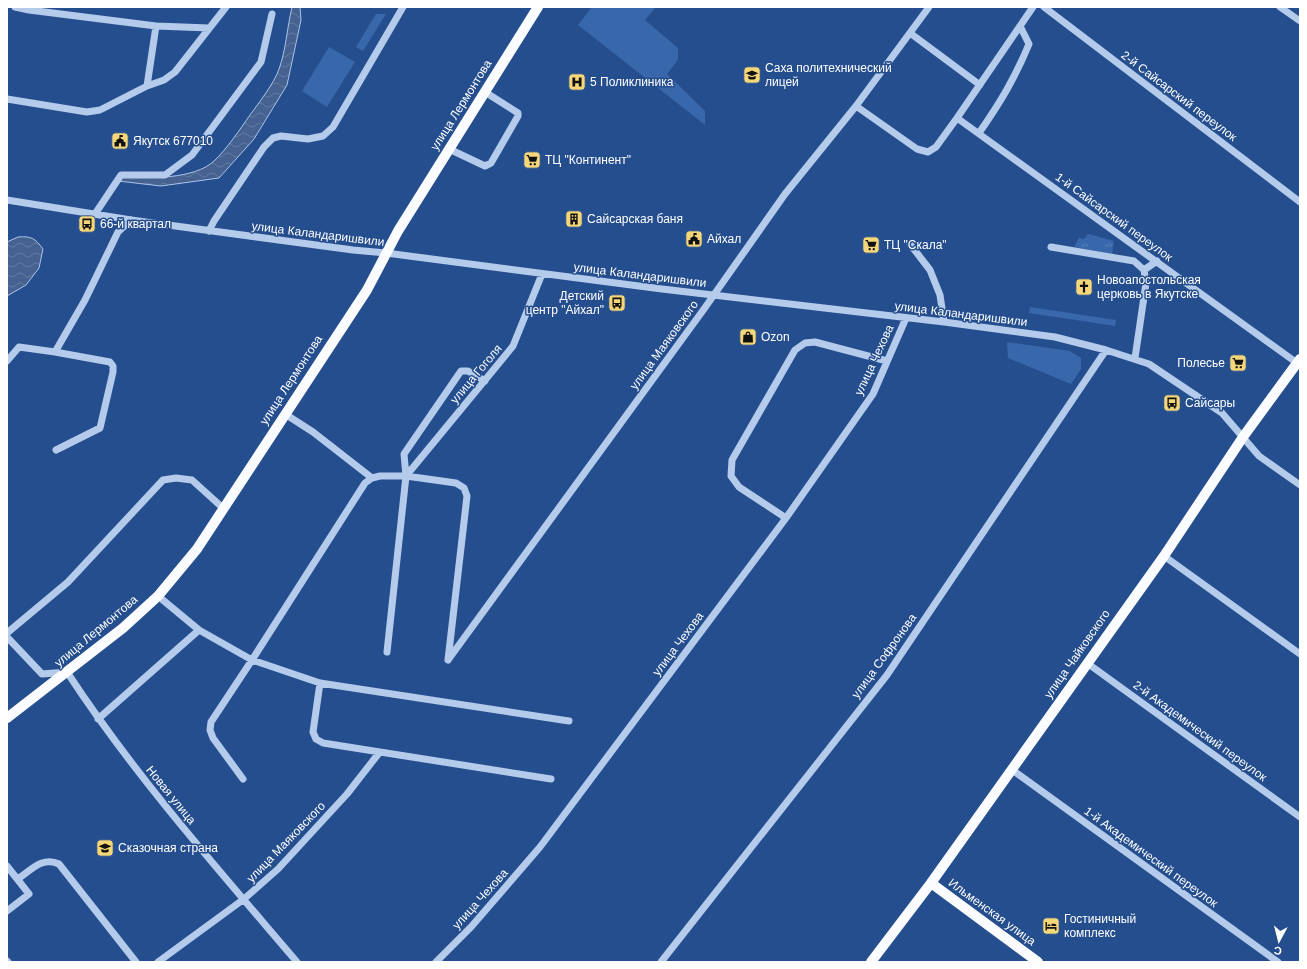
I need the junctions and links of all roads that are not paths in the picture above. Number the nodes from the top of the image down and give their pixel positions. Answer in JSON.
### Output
{"nodes":[{"id":1,"x":15,"y":7,"type":"edge"},
{"id":2,"x":226,"y":7,"type":"edge"},
{"id":3,"x":403,"y":7,"type":"edge"},
{"id":4,"x":538,"y":7,"type":"edge"},
{"id":5,"x":929,"y":7,"type":"edge"},
{"id":6,"x":1033,"y":7,"type":"edge"},
{"id":7,"x":1044,"y":7,"type":"edge"},
{"id":8,"x":1280,"y":7,"type":"edge"},
{"id":9,"x":28,"y":9,"type":"edge"},
{"id":10,"x":272,"y":14,"type":"dead end"},
{"id":11,"x":1300,"y":21,"type":"edge"},
{"id":12,"x":156,"y":26,"type":"junction"},
{"id":13,"x":1020,"y":26,"type":"junction"},
{"id":14,"x":209,"y":28,"type":"junction"},
{"id":15,"x":910,"y":33,"type":"junction"},
{"id":16,"x":980,"y":85,"type":"junction"},
{"id":17,"x":147,"y":86,"type":"junction"},
{"id":18,"x":485,"y":92,"type":"junction"},
{"id":19,"x":7,"y":99,"type":"edge"},
{"id":20,"x":856,"y":106,"type":"junction"},
{"id":21,"x":957,"y":118,"type":"junction"},
{"id":22,"x":979,"y":133,"type":"junction"},
{"id":23,"x":449,"y":149,"type":"junction"},
{"id":24,"x":7,"y":200,"type":"edge"},
{"id":25,"x":1300,"y":202,"type":"edge"},
{"id":26,"x":95,"y":214,"type":"junction"},
{"id":27,"x":131,"y":220,"type":"junction"},
{"id":28,"x":209,"y":231,"type":"junction"},
{"id":29,"x":910,"y":244,"type":"dead end"},
{"id":30,"x":1051,"y":247,"type":"dead end"},
{"id":31,"x":386,"y":253,"type":"junction"},
{"id":32,"x":1157,"y":261,"type":"junction"},
{"id":33,"x":1144,"y":270,"type":"junction"},
{"id":34,"x":542,"y":274,"type":"junction"},
{"id":35,"x":714,"y":296,"type":"junction"},
{"id":36,"x":906,"y":318,"type":"junction"},
{"id":37,"x":944,"y":322,"type":"junction"},
{"id":38,"x":1106,"y":350,"type":"junction"},
{"id":39,"x":55,"y":352,"type":"junction"},
{"id":40,"x":1135,"y":358,"type":"junction"},
{"id":41,"x":888,"y":360,"type":"junction"},
{"id":42,"x":1299,"y":360,"type":"edge"},
{"id":43,"x":7,"y":361,"type":"edge"},
{"id":44,"x":485,"y":381,"type":"junction"},
{"id":45,"x":285,"y":414,"type":"junction"},
{"id":46,"x":1243,"y":436,"type":"junction"},
{"id":47,"x":56,"y":450,"type":"dead end"},
{"id":48,"x":406,"y":476,"type":"junction"},
{"id":49,"x":372,"y":478,"type":"junction"},
{"id":50,"x":1300,"y":485,"type":"edge"},
{"id":51,"x":223,"y":508,"type":"junction"},
{"id":52,"x":786,"y":518,"type":"junction"},
{"id":53,"x":1164,"y":556,"type":"junction"},
{"id":54,"x":158,"y":596,"type":"junction"},
{"id":55,"x":199,"y":630,"type":"junction"},
{"id":56,"x":7,"y":633,"type":"edge"},
{"id":57,"x":7,"y":637,"type":"edge"},
{"id":58,"x":387,"y":652,"type":"dead end"},
{"id":59,"x":1300,"y":654,"type":"edge"},
{"id":60,"x":252,"y":660,"type":"junction"},
{"id":61,"x":1087,"y":663,"type":"junction"},
{"id":62,"x":67,"y":672,"type":"junction"},
{"id":63,"x":320,"y":683,"type":"junction"},
{"id":64,"x":7,"y":718,"type":"edge"},
{"id":65,"x":98,"y":718,"type":"junction"},
{"id":66,"x":569,"y":721,"type":"dead end"},
{"id":67,"x":379,"y":753,"type":"junction"},
{"id":68,"x":1012,"y":769,"type":"junction"},
{"id":69,"x":243,"y":779,"type":"dead end"},
{"id":70,"x":551,"y":779,"type":"dead end"},
{"id":71,"x":1300,"y":817,"type":"edge"},
{"id":72,"x":7,"y":866,"type":"edge"},
{"id":73,"x":18,"y":879,"type":"junction"},
{"id":74,"x":931,"y":883,"type":"junction"},
{"id":75,"x":244,"y":899,"type":"junction"},
{"id":76,"x":7,"y":911,"type":"edge"},
{"id":77,"x":136,"y":962,"type":"edge"},
{"id":78,"x":158,"y":962,"type":"edge"},
{"id":79,"x":297,"y":962,"type":"edge"},
{"id":80,"x":436,"y":962,"type":"edge"},
{"id":81,"x":661,"y":962,"type":"edge"},
{"id":82,"x":872,"y":962,"type":"edge"},
{"id":83,"x":1038,"y":962,"type":"edge"},
{"id":84,"x":1278,"y":962,"type":"edge"}],
"edges":[{"from":1,"to":9,"type":"street"},
{"from":2,"to":14,"type":"street"},
{"from":3,"to":28,"type":"street"},
{"from":4,"to":18,"type":"main road","name":"улица Лермонтова"},
{"from":5,"to":15,"type":"street","name":"улица Маяковского"},
{"from":6,"to":13,"type":"street"},
{"from":7,"to":25,"type":"street","name":"2-й Сайсарский переулок"},
{"from":8,"to":11,"type":"street"},
{"from":9,"to":12,"type":"street"},
{"from":10,"to":26,"type":"street"},
{"from":12,"to":14,"type":"street"},
{"from":12,"to":17,"type":"street"},
{"from":13,"to":16,"type":"street"},
{"from":13,"to":22,"type":"street"},
{"from":14,"to":17,"type":"street"},
{"from":15,"to":16,"type":"street"},
{"from":15,"to":20,"type":"street","name":"улица Маяковского"},
{"from":16,"to":21,"type":"street"},
{"from":17,"to":19,"type":"street"},
{"from":18,"to":23,"type":"main road","name":"улица Лермонтова"},
{"from":18,"to":23,"type":"street"},
{"from":20,"to":21,"type":"street"},
{"from":20,"to":35,"type":"street","name":"улица Маяковского"},
{"from":21,"to":22,"type":"street","name":"1-й Сайсарский переулок"},
{"from":22,"to":32,"type":"street","name":"1-й Сайсарский переулок"},
{"from":23,"to":31,"type":"main road","name":"улица Лермонтова"},
{"from":24,"to":26,"type":"street","name":"улица Каландаришвили"},
{"from":26,"to":27,"type":"street","name":"улица Каландаришвили"},
{"from":27,"to":28,"type":"street","name":"улица Каландаришвили"},
{"from":27,"to":39,"type":"street"},
{"from":28,"to":31,"type":"street","name":"улица Каландаришвили"},
{"from":29,"to":37,"type":"street"},
{"from":30,"to":33,"type":"street"},
{"from":31,"to":34,"type":"street","name":"улица Каландаришвили"},
{"from":31,"to":45,"type":"main road","name":"улица Лермонтова"},
{"from":32,"to":33,"type":"street"},
{"from":32,"to":42,"type":"street","name":"1-й Сайсарский переулок"},
{"from":33,"to":40,"type":"street"},
{"from":34,"to":35,"type":"street","name":"улица Каландаришвили"},
{"from":34,"to":44,"type":"street","name":"улица Гоголя"},
{"from":35,"to":36,"type":"street","name":"улица Каландаришвили"},
{"from":35,"to":48,"type":"street","name":"улица Маяковского"},
{"from":36,"to":37,"type":"street","name":"улица Каландаришвили"},
{"from":36,"to":41,"type":"street","name":"улица Чехова"},
{"from":37,"to":38,"type":"street","name":"улица Каландаришвили"},
{"from":38,"to":40,"type":"street","name":"улица Каландаришвили"},
{"from":38,"to":81,"type":"street","name":"улица Софронова"},
{"from":39,"to":43,"type":"street"},
{"from":39,"to":47,"type":"street"},
{"from":40,"to":46,"type":"street","name":"улица Каландаришвили"},
{"from":41,"to":52,"type":"street","name":"улица Чехова"},
{"from":41,"to":52,"type":"street"},
{"from":42,"to":46,"type":"main road","name":"улица Чайковского"},
{"from":44,"to":48,"type":"street","name":"улица Гоголя"},
{"from":44,"to":48,"type":"street"},
{"from":45,"to":49,"type":"street"},
{"from":45,"to":51,"type":"main road","name":"улица Лермонтова"},
{"from":46,"to":50,"type":"street","name":"улица Каландаришвили"},
{"from":46,"to":53,"type":"main road","name":"улица Чайковского"},
{"from":48,"to":49,"type":"street"},
{"from":48,"to":58,"type":"street"},
{"from":49,"to":60,"type":"street"},
{"from":51,"to":54,"type":"main road","name":"улица Лермонтова"},
{"from":51,"to":56,"type":"street"},
{"from":52,"to":80,"type":"street","name":"улица Чехова"},
{"from":53,"to":59,"type":"street"},
{"from":53,"to":61,"type":"main road","name":"улица Чайковского"},
{"from":54,"to":55,"type":"street"},
{"from":54,"to":62,"type":"main road","name":"улица Лермонтова"},
{"from":55,"to":60,"type":"street"},
{"from":55,"to":65,"type":"street"},
{"from":57,"to":62,"type":"street"},
{"from":60,"to":63,"type":"street"},
{"from":60,"to":69,"type":"street"},
{"from":61,"to":68,"type":"main road","name":"улица Чайковского"},
{"from":61,"to":71,"type":"street","name":"2-й Академический переулок"},
{"from":62,"to":64,"type":"main road","name":"улица Лермонтова"},
{"from":62,"to":65,"type":"street","name":"Новая улица"},
{"from":63,"to":66,"type":"street"},
{"from":63,"to":67,"type":"street"},
{"from":65,"to":75,"type":"street","name":"Новая улица"},
{"from":67,"to":70,"type":"street"},
{"from":67,"to":75,"type":"street","name":"улица Маяковского"},
{"from":68,"to":74,"type":"main road","name":"улица Чайковского"},
{"from":68,"to":84,"type":"street","name":"1-й Академический переулок"},
{"from":72,"to":73,"type":"street"},
{"from":73,"to":76,"type":"street"},
{"from":73,"to":77,"type":"street"},
{"from":74,"to":82,"type":"main road","name":"улица Чайковского"},
{"from":74,"to":83,"type":"main road","name":"Ильменская улица"},
{"from":75,"to":78,"type":"street","name":"улица Маяковского"},
{"from":75,"to":79,"type":"street","name":"Новая улица"}]}
